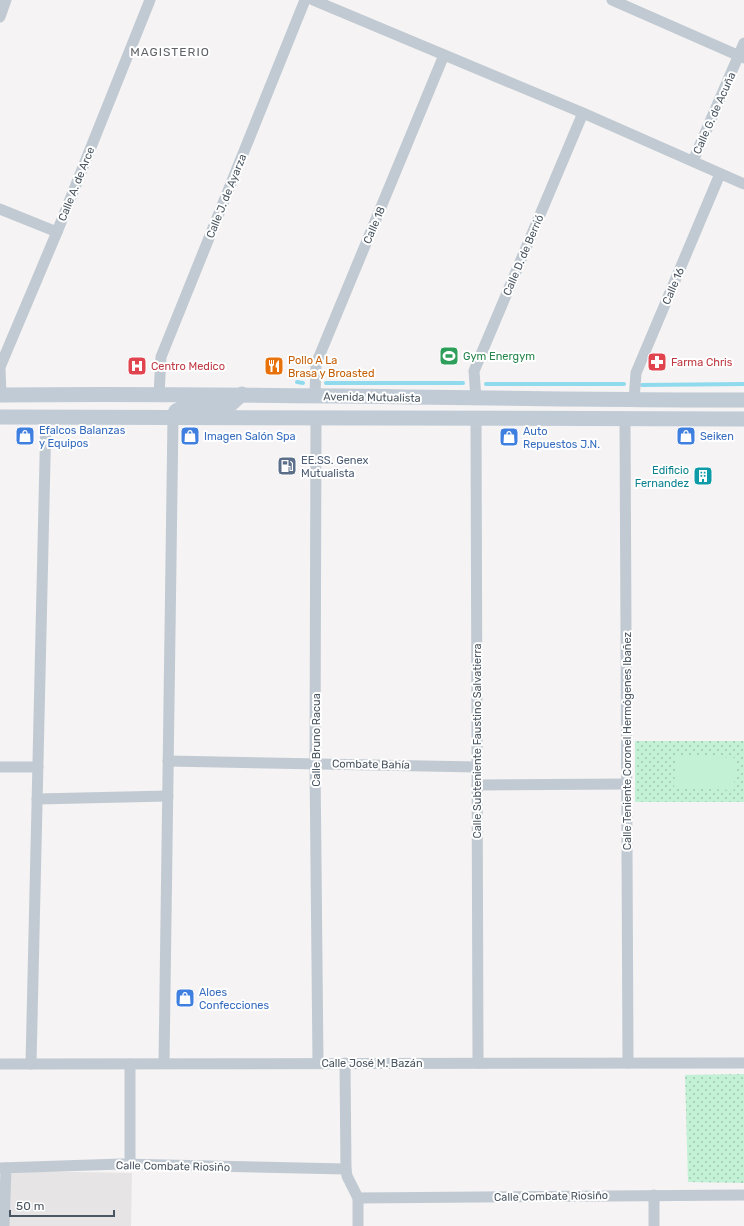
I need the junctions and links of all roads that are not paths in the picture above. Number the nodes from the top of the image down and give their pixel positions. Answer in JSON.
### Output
{"nodes":[{"id":1,"x":6,"y":0,"type":"edge"},
{"id":2,"x":150,"y":0,"type":"edge"},
{"id":3,"x":304,"y":0,"type":"edge"},
{"id":4,"x":321,"y":1,"type":"edge"},
{"id":5,"x":618,"y":1,"type":"edge"},
{"id":6,"x":0,"y":16,"type":"edge"},
{"id":7,"x":744,"y":43,"type":"edge"},
{"id":8,"x":444,"y":55,"type":"junction"},
{"id":9,"x":741,"y":57,"type":"edge"},
{"id":10,"x":583,"y":113,"type":"junction"},
{"id":11,"x":693,"y":162,"type":"junction"},
{"id":12,"x":720,"y":174,"type":"junction"},
{"id":13,"x":744,"y":184,"type":"edge"},
{"id":14,"x":0,"y":209,"type":"edge"},
{"id":15,"x":57,"y":232,"type":"junction"},
{"id":16,"x":0,"y":368,"type":"edge"},
{"id":17,"x":242,"y":394,"type":"junction"},
{"id":18,"x":0,"y":395,"type":"edge"},
{"id":19,"x":159,"y":395,"type":"junction"},
{"id":20,"x":315,"y":396,"type":"junction"},
{"id":21,"x":476,"y":399,"type":"junction"},
{"id":22,"x":634,"y":400,"type":"junction"},
{"id":23,"x":744,"y":400,"type":"edge"},
{"id":24,"x":46,"y":416,"type":"junction"},
{"id":25,"x":83,"y":416,"type":"junction"},
{"id":26,"x":0,"y":417,"type":"edge"},
{"id":27,"x":173,"y":417,"type":"junction"},
{"id":28,"x":316,"y":417,"type":"junction"},
{"id":29,"x":476,"y":419,"type":"junction"},
{"id":30,"x":625,"y":419,"type":"junction"},
{"id":31,"x":744,"y":419,"type":"edge"},
{"id":32,"x":168,"y":761,"type":"junction"},
{"id":33,"x":315,"y":763,"type":"junction"},
{"id":34,"x":0,"y":767,"type":"edge"},
{"id":35,"x":38,"y":767,"type":"junction"},
{"id":36,"x":477,"y":767,"type":"junction"},
{"id":37,"x":627,"y":784,"type":"junction"},
{"id":38,"x":477,"y":785,"type":"junction"},
{"id":39,"x":168,"y":796,"type":"junction"},
{"id":40,"x":37,"y":799,"type":"junction"},
{"id":41,"x":164,"y":1063,"type":"junction"},
{"id":42,"x":318,"y":1063,"type":"junction"},
{"id":43,"x":345,"y":1063,"type":"junction"},
{"id":44,"x":478,"y":1063,"type":"junction"},
{"id":45,"x":628,"y":1063,"type":"junction"},
{"id":46,"x":744,"y":1063,"type":"edge"},
{"id":47,"x":0,"y":1064,"type":"edge"},
{"id":48,"x":31,"y":1064,"type":"junction"},
{"id":49,"x":130,"y":1064,"type":"junction"},
{"id":50,"x":130,"y":1164,"type":"junction"},
{"id":51,"x":3,"y":1168,"type":"edge"},
{"id":52,"x":346,"y":1170,"type":"junction"},
{"id":53,"x":654,"y":1195,"type":"junction"},
{"id":54,"x":744,"y":1195,"type":"edge"},
{"id":55,"x":358,"y":1198,"type":"junction"},
{"id":56,"x":4,"y":1226,"type":"edge"},
{"id":57,"x":358,"y":1226,"type":"edge"},
{"id":58,"x":654,"y":1226,"type":"edge"}],
"edges":[{"from":1,"to":6,"type":"street"},
{"from":2,"to":15,"type":"street","name":"Calle A. de Arce"},
{"from":3,"to":19,"type":"street","name":"Calle J. de Ayarza"},
{"from":4,"to":8,"type":"street"},
{"from":5,"to":9,"type":"street"},
{"from":7,"to":9,"type":"street","name":"Calle G. de Acuña"},
{"from":8,"to":10,"type":"street"},
{"from":8,"to":20,"type":"street","name":"Calle 18"},
{"from":9,"to":11,"type":"street","name":"Calle G. de Acuña"},
{"from":10,"to":11,"type":"street"},
{"from":10,"to":21,"type":"street","name":"Calle D. de Berrió"},
{"from":11,"to":12,"type":"street"},
{"from":12,"to":13,"type":"street"},
{"from":12,"to":22,"type":"street","name":"Calle 16"},
{"from":14,"to":15,"type":"street"},
{"from":15,"to":16,"type":"street","name":"Calle A. de Arce"},
{"from":16,"to":18,"type":"street","name":"Calle A. de Arce"},
{"from":17,"to":19,"type":"main road","name":"Avenida Mutualista"},
{"from":17,"to":20,"type":"main road","name":"Avenida Mutualista"},
{"from":17,"to":27,"type":"main road"},
{"from":18,"to":19,"type":"main road","name":"Avenida Mutualista"},
{"from":19,"to":25,"type":"main road"},
{"from":20,"to":21,"type":"main road","name":"Avenida Mutualista"},
{"from":21,"to":22,"type":"main road","name":"Avenida Mutualista"},
{"from":22,"to":23,"type":"main road","name":"Avenida Mutualista"},
{"from":24,"to":25,"type":"main road","name":"Avenida Mutualista"},
{"from":24,"to":26,"type":"main road","name":"Avenida Mutualista"},
{"from":24,"to":35,"type":"street"},
{"from":25,"to":27,"type":"main road","name":"Avenida Mutualista"},
{"from":27,"to":28,"type":"main road","name":"Avenida Mutualista"},
{"from":27,"to":32,"type":"street"},
{"from":28,"to":29,"type":"main road","name":"Avenida Mutualista"},
{"from":28,"to":33,"type":"street","name":"Calle Bruno Racua"},
{"from":29,"to":30,"type":"main road","name":"Avenida Mutualista"},
{"from":29,"to":36,"type":"street","name":"Calle Subteniente Faustino Salvatierra"},
{"from":30,"to":31,"type":"main road","name":"Avenida Mutualista"},
{"from":30,"to":37,"type":"street","name":"Calle Teniente Coronel Hermógenes Ibañez"},
{"from":32,"to":33,"type":"street","name":"Combate Bahía"},
{"from":32,"to":39,"type":"street"},
{"from":33,"to":36,"type":"street","name":"Combate Bahía"},
{"from":33,"to":42,"type":"street","name":"Calle Bruno Racua"},
{"from":34,"to":35,"type":"street"},
{"from":35,"to":40,"type":"street"},
{"from":36,"to":38,"type":"street","name":"Calle Subteniente Faustino Salvatierra"},
{"from":37,"to":38,"type":"street"},
{"from":37,"to":45,"type":"street","name":"Calle Teniente Coronel Hermógenes Ibañez"},
{"from":38,"to":44,"type":"street","name":"Calle Subteniente Faustino Salvatierra"},
{"from":39,"to":40,"type":"street"},
{"from":39,"to":41,"type":"street"},
{"from":40,"to":48,"type":"street"},
{"from":41,"to":42,"type":"street","name":"Calle José M. Bazán"},
{"from":41,"to":49,"type":"street","name":"Calle José M. Bazán"},
{"from":42,"to":43,"type":"street","name":"Calle José M. Bazán"},
{"from":43,"to":44,"type":"street","name":"Calle José M. Bazán"},
{"from":43,"to":52,"type":"street"},
{"from":44,"to":45,"type":"street","name":"Calle José M. Bazán"},
{"from":45,"to":46,"type":"street","name":"Calle José M. Bazán"},
{"from":47,"to":48,"type":"street","name":"Calle José M. Bazán"},
{"from":48,"to":49,"type":"street","name":"Calle José M. Bazán"},
{"from":49,"to":50,"type":"street"},
{"from":50,"to":51,"type":"street","name":"Calle Combate Riosiño"},
{"from":50,"to":52,"type":"street","name":"Calle Combate Riosiño"},
{"from":51,"to":56,"type":"street"},
{"from":52,"to":55,"type":"street"},
{"from":53,"to":54,"type":"street","name":"Calle Combate Riosiño"},
{"from":53,"to":55,"type":"street","name":"Calle Combate Riosiño"},
{"from":53,"to":58,"type":"street"},
{"from":55,"to":57,"type":"street"}]}
